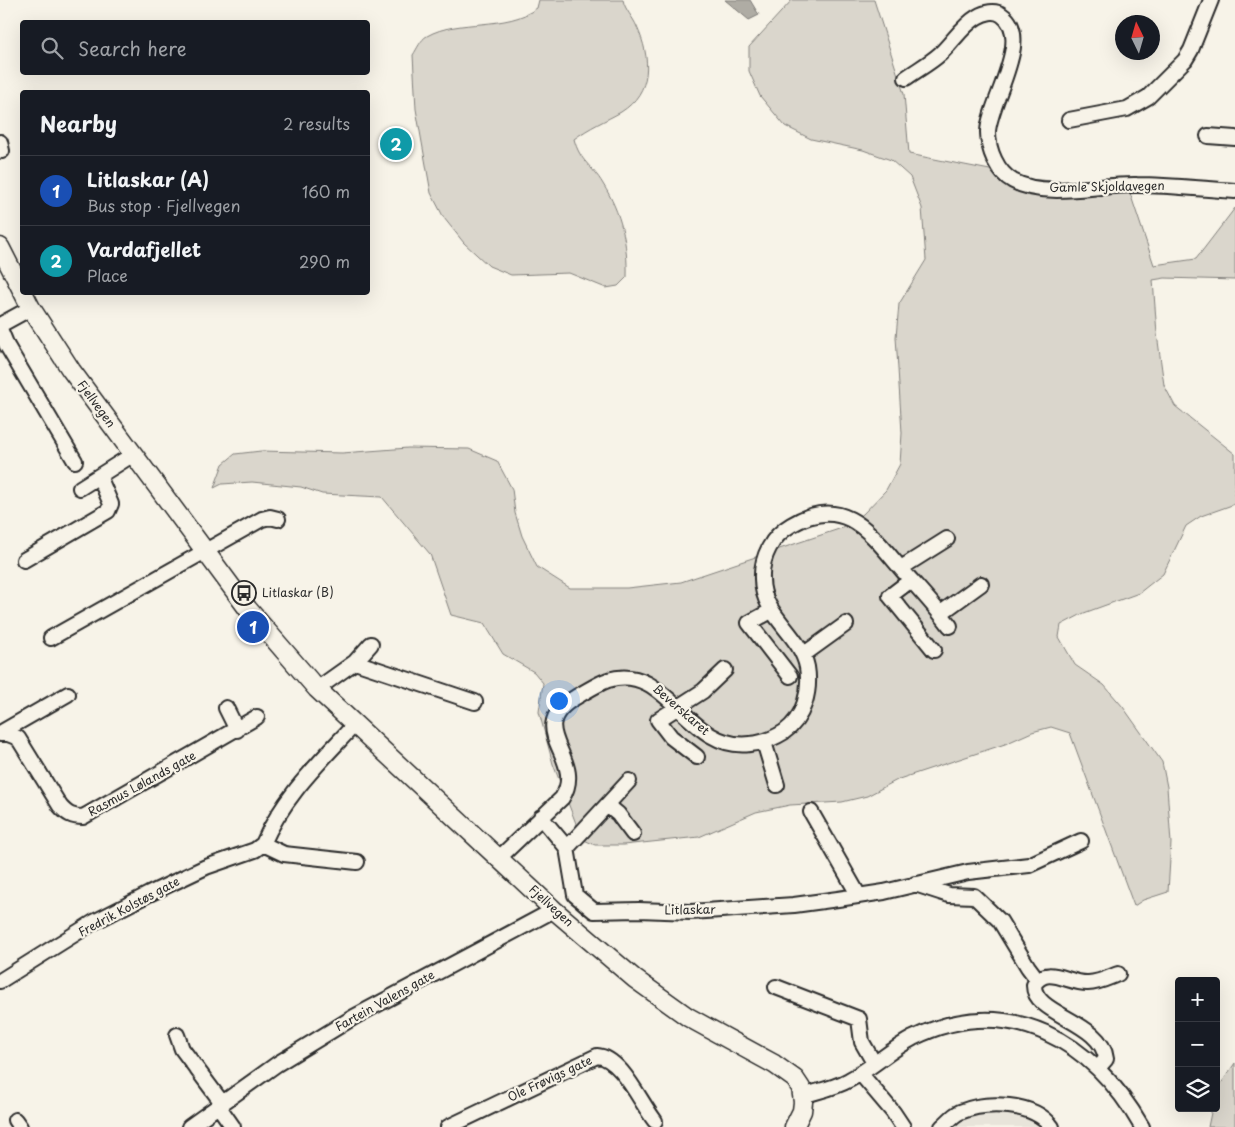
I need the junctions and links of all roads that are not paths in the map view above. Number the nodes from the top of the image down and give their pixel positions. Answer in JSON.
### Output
{"nodes":[{"id":1,"x":1211,"y":0,"type":"edge"},
{"id":2,"x":906,"y":78,"type":"dead end"},
{"id":3,"x":1069,"y":120,"type":"dead end"},
{"id":4,"x":1208,"y":136,"type":"dead end"},
{"id":5,"x":1235,"y":138,"type":"edge"},
{"id":6,"x":1235,"y":191,"type":"edge"},
{"id":7,"x":0,"y":248,"type":"edge"},
{"id":8,"x":20,"y":287,"type":"edge"},
{"id":9,"x":24,"y":295,"type":"edge"},
{"id":10,"x":31,"y":308,"type":"junction"},
{"id":11,"x":0,"y":325,"type":"edge"},
{"id":12,"x":0,"y":329,"type":"edge"},
{"id":13,"x":4,"y":348,"type":"edge"},
{"id":14,"x":132,"y":455,"type":"junction"},
{"id":15,"x":75,"y":461,"type":"dead end"},
{"id":16,"x":99,"y":476,"type":"junction"},
{"id":17,"x":80,"y":488,"type":"dead end"},
{"id":18,"x":278,"y":519,"type":"dead end"},
{"id":19,"x":948,"y":539,"type":"dead end"},
{"id":20,"x":206,"y":553,"type":"junction"},
{"id":21,"x":24,"y":560,"type":"dead end"},
{"id":22,"x":901,"y":568,"type":"junction"},
{"id":23,"x":911,"y":580,"type":"junction"},
{"id":24,"x":981,"y":584,"type":"dead end"},
{"id":25,"x":771,"y":610,"type":"junction"},
{"id":26,"x":941,"y":613,"type":"junction"},
{"id":27,"x":846,"y":624,"type":"dead end"},
{"id":28,"x":950,"y":626,"type":"dead end"},
{"id":29,"x":50,"y":638,"type":"dead end"},
{"id":30,"x":371,"y":644,"type":"dead end"},
{"id":31,"x":934,"y":650,"type":"dead end"},
{"id":32,"x":803,"y":656,"type":"junction"},
{"id":33,"x":354,"y":662,"type":"junction"},
{"id":34,"x":725,"y":670,"type":"dead end"},
{"id":35,"x":790,"y":676,"type":"dead end"},
{"id":36,"x":317,"y":689,"type":"junction"},
{"id":37,"x":68,"y":694,"type":"dead end"},
{"id":38,"x":475,"y":702,"type":"dead end"},
{"id":39,"x":226,"y":708,"type":"dead end"},
{"id":40,"x":678,"y":708,"type":"junction"},
{"id":41,"x":257,"y":717,"type":"dead end"},
{"id":42,"x":354,"y":725,"type":"junction"},
{"id":43,"x":237,"y":730,"type":"junction"},
{"id":44,"x":0,"y":734,"type":"edge"},
{"id":45,"x":764,"y":742,"type":"junction"},
{"id":46,"x":697,"y":756,"type":"dead end"},
{"id":47,"x":629,"y":781,"type":"dead end"},
{"id":48,"x":777,"y":785,"type":"dead end"},
{"id":49,"x":607,"y":805,"type":"junction"},
{"id":50,"x":811,"y":812,"type":"dead end"},
{"id":51,"x":541,"y":817,"type":"junction"},
{"id":52,"x":633,"y":834,"type":"dead end"},
{"id":53,"x":1080,"y":842,"type":"dead end"},
{"id":54,"x":263,"y":844,"type":"junction"},
{"id":55,"x":567,"y":848,"type":"junction"},
{"id":56,"x":499,"y":858,"type":"junction"},
{"id":57,"x":357,"y":862,"type":"dead end"},
{"id":58,"x":915,"y":884,"type":"junction"},
{"id":59,"x":859,"y":896,"type":"junction"},
{"id":60,"x":554,"y":910,"type":"junction"},
{"id":61,"x":1118,"y":974,"type":"dead end"},
{"id":62,"x":2,"y":976,"type":"edge"},
{"id":63,"x":1037,"y":979,"type":"junction"},
{"id":64,"x":776,"y":987,"type":"dead end"},
{"id":65,"x":177,"y":1035,"type":"dead end"},
{"id":66,"x":874,"y":1064,"type":"junction"},
{"id":67,"x":1098,"y":1068,"type":"junction"},
{"id":68,"x":860,"y":1073,"type":"junction"},
{"id":69,"x":802,"y":1096,"type":"junction"},
{"id":70,"x":221,"y":1106,"type":"junction"},
{"id":71,"x":655,"y":1121,"type":"dead end"},
{"id":72,"x":190,"y":1127,"type":"edge"},
{"id":73,"x":233,"y":1127,"type":"edge"},
{"id":74,"x":448,"y":1127,"type":"edge"},
{"id":75,"x":794,"y":1127,"type":"edge"},
{"id":76,"x":903,"y":1127,"type":"edge"},
{"id":77,"x":942,"y":1127,"type":"edge"},
{"id":78,"x":1052,"y":1127,"type":"edge"},
{"id":79,"x":1142,"y":1127,"type":"edge"}],
"edges":[{"from":1,"to":3,"type":"street"},
{"from":2,"to":6,"type":"street","name":"Gamle Skjoldavegen"},
{"from":4,"to":5,"type":"street"},
{"from":7,"to":8,"type":"main road","name":"Fjellvegen"},
{"from":9,"to":10,"type":"main road","name":"Fjellvegen"},
{"from":10,"to":11,"type":"street"},
{"from":10,"to":14,"type":"main road","name":"Fjellvegen"},
{"from":12,"to":13,"type":"street"},
{"from":13,"to":15,"type":"street"},
{"from":14,"to":16,"type":"street"},
{"from":14,"to":20,"type":"main road","name":"Fjellvegen"},
{"from":16,"to":17,"type":"street"},
{"from":16,"to":21,"type":"street"},
{"from":18,"to":20,"type":"street"},
{"from":19,"to":22,"type":"street"},
{"from":20,"to":29,"type":"street"},
{"from":20,"to":36,"type":"main road","name":"Fjellvegen"},
{"from":22,"to":23,"type":"street","name":"Beverskaret"},
{"from":22,"to":25,"type":"street","name":"Beverskaret"},
{"from":23,"to":26,"type":"street","name":"Beverskaret"},
{"from":23,"to":31,"type":"street"},
{"from":24,"to":26,"type":"street"},
{"from":25,"to":32,"type":"street","name":"Beverskaret"},
{"from":25,"to":35,"type":"street"},
{"from":26,"to":28,"type":"street","name":"Beverskaret"},
{"from":27,"to":32,"type":"street"},
{"from":30,"to":33,"type":"street"},
{"from":32,"to":45,"type":"street","name":"Beverskaret"},
{"from":33,"to":36,"type":"street"},
{"from":33,"to":38,"type":"street"},
{"from":34,"to":40,"type":"street"},
{"from":36,"to":42,"type":"main road","name":"Fjellvegen"},
{"from":37,"to":44,"type":"street"},
{"from":39,"to":43,"type":"street"},
{"from":40,"to":45,"type":"street","name":"Beverskaret"},
{"from":40,"to":46,"type":"street"},
{"from":40,"to":51,"type":"street","name":"Beverskaret"},
{"from":41,"to":43,"type":"street","name":"Rasmus Lølands gate"},
{"from":42,"to":54,"type":"street"},
{"from":42,"to":56,"type":"main road","name":"Fjellvegen"},
{"from":43,"to":44,"type":"street","name":"Rasmus Lølands gate"},
{"from":45,"to":48,"type":"street"},
{"from":47,"to":49,"type":"street"},
{"from":49,"to":52,"type":"street"},
{"from":49,"to":55,"type":"street"},
{"from":50,"to":59,"type":"street"},
{"from":51,"to":55,"type":"street"},
{"from":51,"to":56,"type":"street","name":"Beverskaret"},
{"from":53,"to":58,"type":"street","name":"Litlaskar"},
{"from":54,"to":57,"type":"street"},
{"from":54,"to":62,"type":"street","name":"Fredrik Kolstøs gate"},
{"from":55,"to":59,"type":"street","name":"Litlaskar"},
{"from":56,"to":60,"type":"main road","name":"Fjellvegen"},
{"from":58,"to":59,"type":"street","name":"Litlaskar"},
{"from":58,"to":63,"type":"street"},
{"from":60,"to":69,"type":"main road","name":"Fjellvegen"},
{"from":60,"to":70,"type":"street","name":"Fartein Valens gate"},
{"from":61,"to":63,"type":"street"},
{"from":63,"to":67,"type":"street"},
{"from":64,"to":66,"type":"street"},
{"from":65,"to":70,"type":"street"},
{"from":66,"to":67,"type":"street"},
{"from":66,"to":68,"type":"street"},
{"from":67,"to":79,"type":"street"},
{"from":68,"to":69,"type":"street"},
{"from":68,"to":76,"type":"street"},
{"from":69,"to":75,"type":"main road"},
{"from":70,"to":72,"type":"street","name":"Fartein Valens gate"},
{"from":70,"to":73,"type":"street"},
{"from":71,"to":74,"type":"street","name":"Ole Frøvigs gate"},
{"from":77,"to":78,"type":"street"}]}
